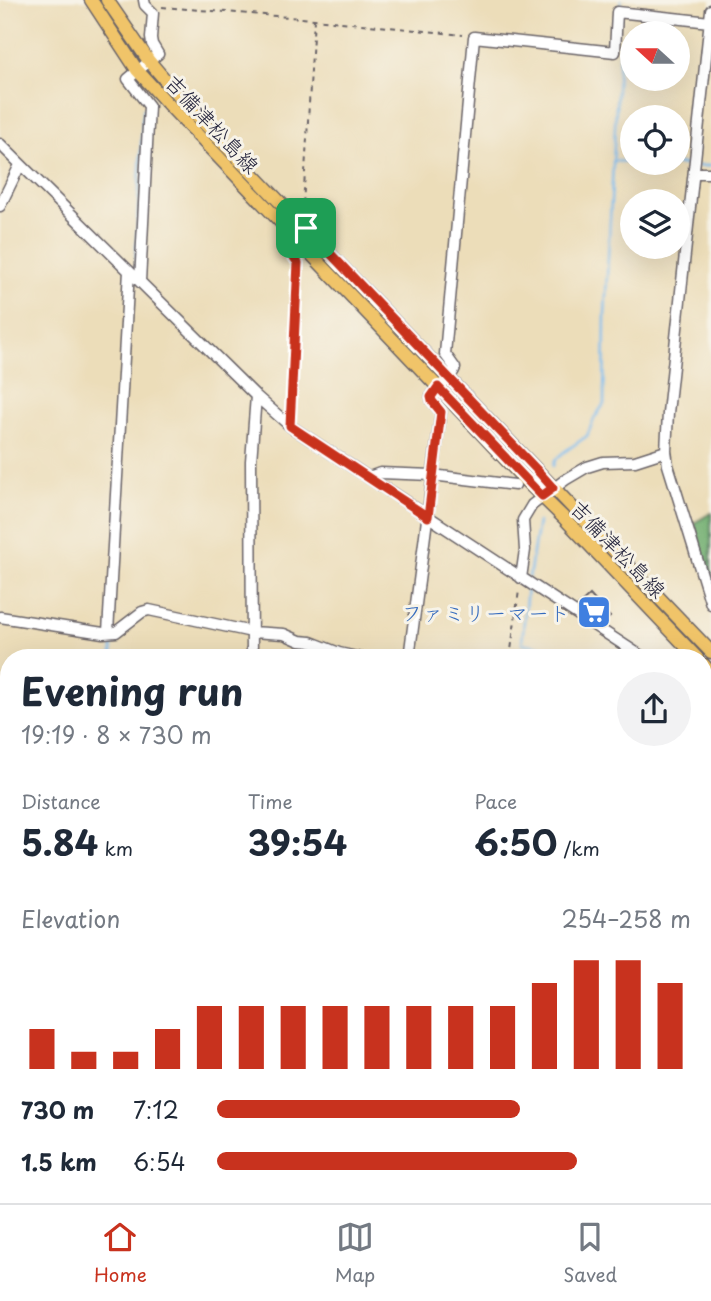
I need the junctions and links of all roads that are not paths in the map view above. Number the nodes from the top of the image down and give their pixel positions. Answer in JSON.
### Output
{"nodes":[{"id":1,"x":90,"y":0,"type":"edge"},
{"id":2,"x":107,"y":0,"type":"edge"},
{"id":3,"x":148,"y":6,"type":"edge"},
{"id":4,"x":710,"y":16,"type":"edge"},
{"id":5,"x":149,"y":61,"type":"junction"},
{"id":6,"x":137,"y":70,"type":"junction"},
{"id":7,"x":0,"y":144,"type":"edge"},
{"id":8,"x":20,"y":165,"type":"junction"},
{"id":9,"x":695,"y":168,"type":"junction"},
{"id":10,"x":711,"y":173,"type":"edge"},
{"id":11,"x":0,"y":206,"type":"edge"},
{"id":12,"x":134,"y":276,"type":"junction"},
{"id":13,"x":449,"y":378,"type":"junction"},
{"id":14,"x":438,"y":387,"type":"junction"},
{"id":15,"x":256,"y":396,"type":"junction"},
{"id":16,"x":666,"y":451,"type":"junction"},
{"id":17,"x":432,"y":475,"type":"junction"},
{"id":18,"x":369,"y":477,"type":"junction"},
{"id":19,"x":515,"y":485,"type":"dead end"},
{"id":20,"x":553,"y":488,"type":"junction"},
{"id":21,"x":542,"y":496,"type":"junction"},
{"id":22,"x":428,"y":517,"type":"junction"},
{"id":23,"x":525,"y":581,"type":"junction"},
{"id":24,"x":711,"y":604,"type":"edge"},
{"id":25,"x":0,"y":617,"type":"edge"},
{"id":26,"x":112,"y":632,"type":"junction"},
{"id":27,"x":252,"y":632,"type":"junction"},
{"id":28,"x":252,"y":649,"type":"edge"},
{"id":29,"x":329,"y":649,"type":"edge"},
{"id":30,"x":410,"y":649,"type":"edge"},
{"id":31,"x":629,"y":649,"type":"edge"},
{"id":32,"x":688,"y":649,"type":"edge"},
{"id":33,"x":708,"y":649,"type":"edge"}],
"edges":[{"from":1,"to":6,"type":"main road","name":"吉備津松島線"},
{"from":2,"to":5,"type":"main road","name":"吉備津松島線"},
{"from":3,"to":5,"type":"street"},
{"from":4,"to":9,"type":"street"},
{"from":4,"to":13,"type":"street"},
{"from":5,"to":6,"type":"street"},
{"from":5,"to":13,"type":"main road","name":"吉備津松島線"},
{"from":6,"to":12,"type":"street"},
{"from":6,"to":14,"type":"main road","name":"吉備津松島線"},
{"from":7,"to":8,"type":"street"},
{"from":8,"to":11,"type":"street"},
{"from":8,"to":12,"type":"street"},
{"from":9,"to":10,"type":"street"},
{"from":9,"to":16,"type":"street"},
{"from":12,"to":15,"type":"street"},
{"from":12,"to":26,"type":"street"},
{"from":13,"to":14,"type":"street"},
{"from":13,"to":20,"type":"main road","name":"吉備津松島線"},
{"from":14,"to":17,"type":"street"},
{"from":14,"to":21,"type":"main road","name":"吉備津松島線"},
{"from":15,"to":18,"type":"street"},
{"from":15,"to":27,"type":"street"},
{"from":16,"to":20,"type":"street"},
{"from":16,"to":24,"type":"street"},
{"from":17,"to":18,"type":"street"},
{"from":17,"to":19,"type":"street"},
{"from":17,"to":22,"type":"street"},
{"from":18,"to":22,"type":"street"},
{"from":20,"to":21,"type":"street"},
{"from":20,"to":33,"type":"main road","name":"吉備津松島線"},
{"from":21,"to":23,"type":"street"},
{"from":21,"to":32,"type":"main road","name":"吉備津松島線"},
{"from":22,"to":23,"type":"street"},
{"from":22,"to":30,"type":"street"},
{"from":23,"to":31,"type":"street"},
{"from":25,"to":26,"type":"street"},
{"from":26,"to":27,"type":"street"},
{"from":27,"to":28,"type":"street"},
{"from":27,"to":29,"type":"street"}]}
